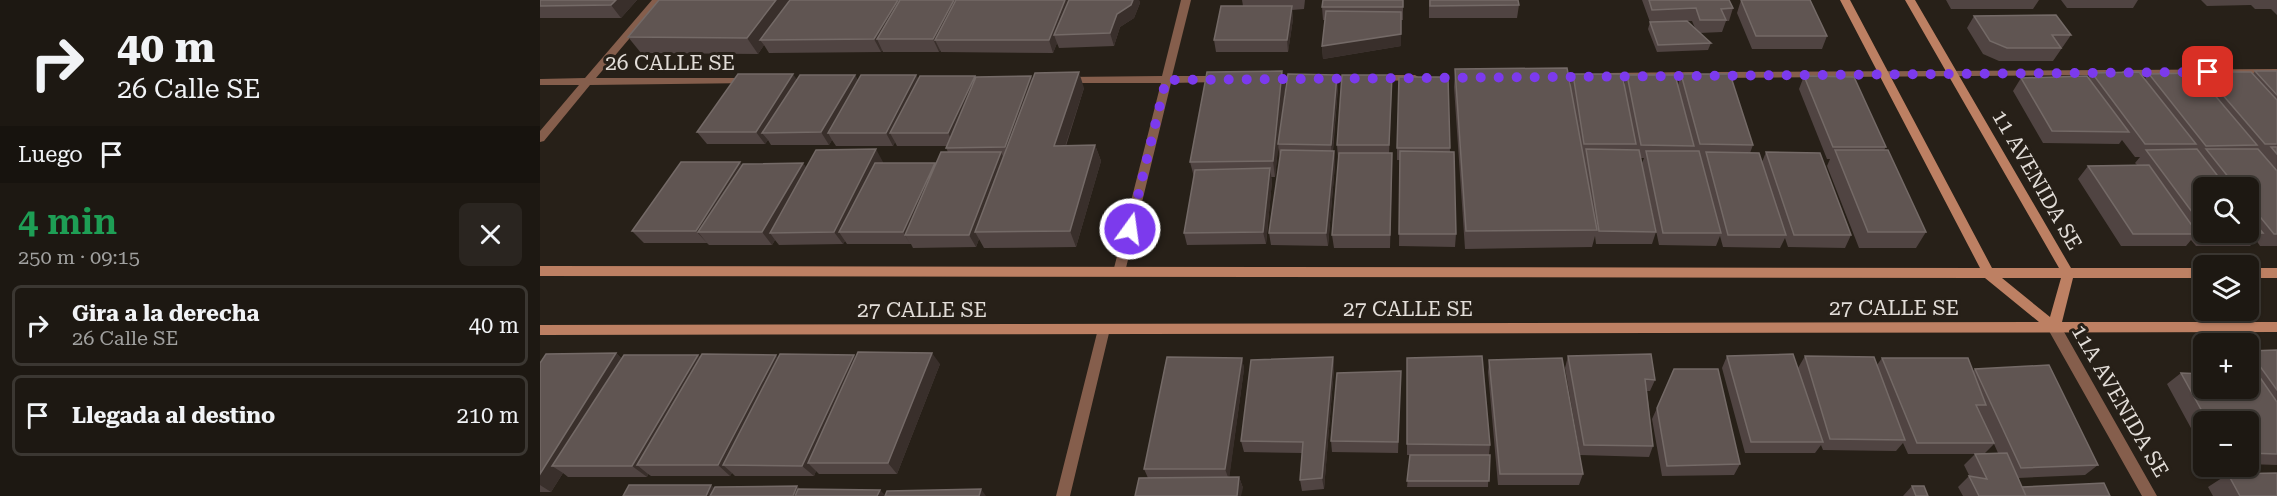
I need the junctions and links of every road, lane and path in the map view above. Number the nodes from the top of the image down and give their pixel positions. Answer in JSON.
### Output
{"nodes":[{"id":1,"x":657,"y":0,"type":"edge"},
{"id":2,"x":1186,"y":0,"type":"edge"},
{"id":3,"x":1845,"y":0,"type":"edge"},
{"id":4,"x":1910,"y":0,"type":"edge"},
{"id":5,"x":2277,"y":72,"type":"edge"},
{"id":6,"x":1885,"y":74,"type":"junction"},
{"id":7,"x":1953,"y":74,"type":"junction"},
{"id":8,"x":1598,"y":76,"type":"edge"},
{"id":9,"x":1365,"y":78,"type":"edge"},
{"id":10,"x":1424,"y":78,"type":"edge"},
{"id":11,"x":1236,"y":79,"type":"edge"},
{"id":12,"x":1060,"y":80,"type":"edge"},
{"id":13,"x":1166,"y":80,"type":"junction"},
{"id":14,"x":765,"y":81,"type":"edge"},
{"id":15,"x":540,"y":82,"type":"edge"},
{"id":16,"x":588,"y":82,"type":"junction"},
{"id":17,"x":540,"y":138,"type":"edge"},
{"id":18,"x":540,"y":271,"type":"edge"},
{"id":19,"x":1119,"y":272,"type":"junction"},
{"id":20,"x":2068,"y":273,"type":"junction"},
{"id":21,"x":2193,"y":273,"type":"edge"},
{"id":22,"x":2259,"y":273,"type":"edge"},
{"id":23,"x":2277,"y":273,"type":"edge"},
{"id":24,"x":1989,"y":274,"type":"junction"},
{"id":25,"x":2054,"y":327,"type":"junction"},
{"id":26,"x":2277,"y":327,"type":"edge"},
{"id":27,"x":1104,"y":329,"type":"junction"},
{"id":28,"x":540,"y":330,"type":"edge"},
{"id":29,"x":1063,"y":496,"type":"edge"},
{"id":30,"x":2150,"y":496,"type":"edge"}],
"edges":[{"from":1,"to":16,"type":"street"},
{"from":2,"to":13,"type":"street"},
{"from":3,"to":6,"type":"main road"},
{"from":4,"to":7,"type":"main road","name":"11 AVENIDA SE"},
{"from":5,"to":7,"type":"street"},
{"from":6,"to":7,"type":"street"},
{"from":6,"to":8,"type":"street"},
{"from":6,"to":24,"type":"main road"},
{"from":7,"to":20,"type":"main road","name":"11 AVENIDA SE"},
{"from":9,"to":10,"type":"street"},
{"from":11,"to":13,"type":"street"},
{"from":12,"to":13,"type":"street"},
{"from":13,"to":19,"type":"street"},
{"from":14,"to":16,"type":"street","name":"26 CALLE SE"},
{"from":15,"to":16,"type":"street","name":"26 CALLE SE"},
{"from":16,"to":17,"type":"street"},
{"from":18,"to":19,"type":"main road","name":"27 CALLE SE"},
{"from":19,"to":24,"type":"main road","name":"27 CALLE SE"},
{"from":20,"to":21,"type":"main road","name":"27 CALLE SE"},
{"from":20,"to":24,"type":"main road","name":"27 CALLE SE"},
{"from":20,"to":25,"type":"main road","name":"11 AVENIDA SE"},
{"from":22,"to":23,"type":"main road"},
{"from":24,"to":25,"type":"main road"},
{"from":25,"to":26,"type":"main road","name":"27 CALLE SE"},
{"from":25,"to":27,"type":"main road","name":"27 CALLE SE"},
{"from":25,"to":30,"type":"street","name":"11A AVENIDA SE"},
{"from":27,"to":28,"type":"main road","name":"27 CALLE SE"},
{"from":27,"to":29,"type":"street"}]}
